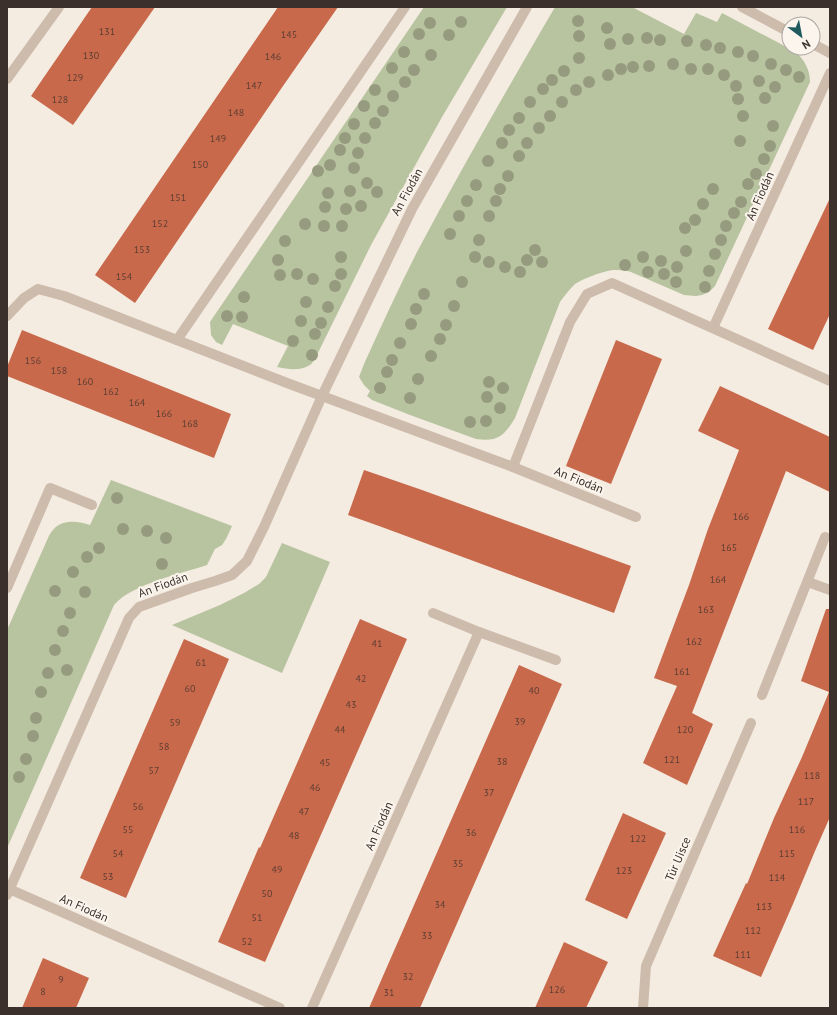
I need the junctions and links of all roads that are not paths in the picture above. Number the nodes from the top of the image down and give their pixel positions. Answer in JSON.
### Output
{"nodes":[{"id":1,"x":59,"y":7,"type":"edge"},
{"id":2,"x":405,"y":7,"type":"edge"},
{"id":3,"x":527,"y":7,"type":"edge"},
{"id":4,"x":742,"y":7,"type":"edge"},
{"id":5,"x":781,"y":28,"type":"edge"},
{"id":6,"x":821,"y":48,"type":"edge"},
{"id":7,"x":830,"y":53,"type":"edge"},
{"id":8,"x":830,"y":73,"type":"edge"},
{"id":9,"x":7,"y":79,"type":"edge"},
{"id":10,"x":7,"y":316,"type":"edge"},
{"id":11,"x":713,"y":328,"type":"junction"},
{"id":12,"x":177,"y":340,"type":"junction"},
{"id":13,"x":830,"y":381,"type":"edge"},
{"id":14,"x":322,"y":396,"type":"junction"},
{"id":15,"x":513,"y":467,"type":"junction"},
{"id":16,"x":92,"y":505,"type":"dead end"},
{"id":17,"x":636,"y":517,"type":"dead end"},
{"id":18,"x":825,"y":536,"type":"dead end"},
{"id":19,"x":808,"y":582,"type":"junction"},
{"id":20,"x":7,"y":588,"type":"edge"},
{"id":21,"x":830,"y":590,"type":"edge"},
{"id":22,"x":433,"y":613,"type":"dead end"},
{"id":23,"x":479,"y":632,"type":"junction"},
{"id":24,"x":556,"y":660,"type":"dead end"},
{"id":25,"x":762,"y":695,"type":"dead end"},
{"id":26,"x":751,"y":723,"type":"dead end"},
{"id":27,"x":8,"y":891,"type":"edge"},
{"id":28,"x":280,"y":1008,"type":"edge"},
{"id":29,"x":312,"y":1008,"type":"edge"},
{"id":30,"x":643,"y":1008,"type":"edge"}],
"edges":[{"from":1,"to":9,"type":"street"},
{"from":2,"to":12,"type":"street"},
{"from":3,"to":14,"type":"street","name":"An Fiodán"},
{"from":4,"to":5,"type":"street"},
{"from":6,"to":7,"type":"street"},
{"from":8,"to":11,"type":"street","name":"An Fiodán"},
{"from":10,"to":12,"type":"street","name":"An Fiodán"},
{"from":11,"to":13,"type":"street"},
{"from":11,"to":15,"type":"street"},
{"from":12,"to":14,"type":"street","name":"An Fiodán"},
{"from":14,"to":15,"type":"street","name":"An Fiodán"},
{"from":14,"to":27,"type":"street","name":"An Fiodán"},
{"from":15,"to":17,"type":"street","name":"An Fiodán"},
{"from":16,"to":20,"type":"street"},
{"from":18,"to":19,"type":"street"},
{"from":19,"to":21,"type":"street"},
{"from":19,"to":25,"type":"street"},
{"from":22,"to":23,"type":"street"},
{"from":23,"to":24,"type":"street"},
{"from":23,"to":29,"type":"street","name":"An Fiodán"},
{"from":26,"to":30,"type":"street","name":"Túr Uisce"},
{"from":27,"to":28,"type":"street","name":"An Fiodán"}]}
